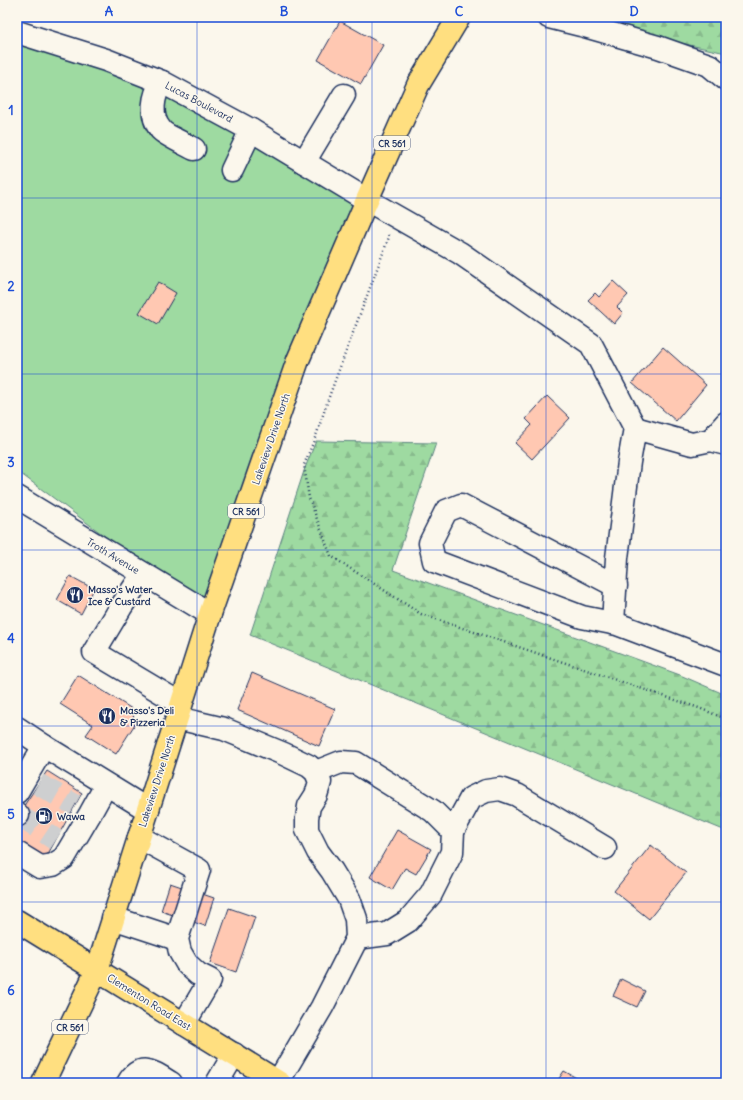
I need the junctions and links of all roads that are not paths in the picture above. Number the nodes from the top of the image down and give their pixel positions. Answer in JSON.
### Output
{"nodes":[{"id":1,"x":459,"y":17,"type":"edge"},
{"id":2,"x":549,"y":17,"type":"edge"},
{"id":3,"x":17,"y":32,"type":"edge"},
{"id":4,"x":726,"y":79,"type":"edge"},
{"id":5,"x":162,"y":82,"type":"junction"},
{"id":6,"x":344,"y":95,"type":"dead end"},
{"id":7,"x":251,"y":130,"type":"junction"},
{"id":8,"x":194,"y":149,"type":"dead end"},
{"id":9,"x":304,"y":162,"type":"junction"},
{"id":10,"x":232,"y":170,"type":"dead end"},
{"id":11,"x":367,"y":200,"type":"junction"},
{"id":12,"x":726,"y":423,"type":"edge"},
{"id":13,"x":635,"y":428,"type":"junction"},
{"id":14,"x":719,"y":442,"type":"edge"},
{"id":15,"x":17,"y":497,"type":"edge"},
{"id":16,"x":143,"y":574,"type":"junction"},
{"id":17,"x":616,"y":586,"type":"junction"},
{"id":18,"x":210,"y":614,"type":"junction"},
{"id":19,"x":613,"y":623,"type":"junction"},
{"id":20,"x":726,"y":665,"type":"edge"},
{"id":21,"x":179,"y":711,"type":"junction"},
{"id":22,"x":17,"y":728,"type":"edge"},
{"id":23,"x":44,"y":746,"type":"junction"},
{"id":24,"x":316,"y":772,"type":"junction"},
{"id":25,"x":28,"y":784,"type":"edge"},
{"id":26,"x":106,"y":785,"type":"junction"},
{"id":27,"x":148,"y":810,"type":"junction"},
{"id":28,"x":452,"y":831,"type":"junction"},
{"id":29,"x":139,"y":837,"type":"junction"},
{"id":30,"x":605,"y":848,"type":"dead end"},
{"id":31,"x":17,"y":853,"type":"edge"},
{"id":32,"x":113,"y":918,"type":"junction"},
{"id":33,"x":17,"y":921,"type":"edge"},
{"id":34,"x":357,"y":938,"type":"junction"},
{"id":35,"x":177,"y":939,"type":"junction"},
{"id":36,"x":97,"y":970,"type":"junction"},
{"id":37,"x":184,"y":1024,"type":"junction"},
{"id":38,"x":234,"y":1054,"type":"junction"},
{"id":39,"x":279,"y":1082,"type":"edge"},
{"id":40,"x":43,"y":1083,"type":"edge"},
{"id":41,"x":128,"y":1083,"type":"edge"},
{"id":42,"x":171,"y":1083,"type":"edge"},
{"id":43,"x":217,"y":1083,"type":"edge"}],
"edges":[{"from":1,"to":11,"type":"main road","name":"Lakeview Drive North","number":"CR 561"},
{"from":2,"to":4,"type":"street"},
{"from":3,"to":5,"type":"street","name":"Lucas Boulevard"},
{"from":5,"to":7,"type":"street","name":"Lucas Boulevard"},
{"from":5,"to":8,"type":"street"},
{"from":6,"to":9,"type":"street"},
{"from":7,"to":9,"type":"street","name":"Lucas Boulevard"},
{"from":7,"to":10,"type":"street"},
{"from":9,"to":11,"type":"street","name":"Lucas Boulevard"},
{"from":11,"to":13,"type":"street","name":"Lucas Boulevard"},
{"from":11,"to":18,"type":"main road","name":"Lakeview Drive North","number":"CR 561"},
{"from":12,"to":14,"type":"street"},
{"from":13,"to":14,"type":"street"},
{"from":13,"to":17,"type":"street"},
{"from":15,"to":16,"type":"street","name":"Troth Avenue"},
{"from":16,"to":18,"type":"street","name":"Troth Avenue"},
{"from":16,"to":21,"type":"street"},
{"from":17,"to":19,"type":"street"},
{"from":17,"to":19,"type":"street"},
{"from":18,"to":21,"type":"main road","name":"Lakeview Drive North","number":"CR 561"},
{"from":19,"to":20,"type":"street"},
{"from":21,"to":24,"type":"street"},
{"from":21,"to":27,"type":"main road","name":"Lakeview Drive North","number":"CR 561"},
{"from":22,"to":23,"type":"street"},
{"from":23,"to":25,"type":"street"},
{"from":23,"to":26,"type":"street"},
{"from":24,"to":28,"type":"street"},
{"from":24,"to":34,"type":"street"},
{"from":26,"to":27,"type":"street"},
{"from":26,"to":31,"type":"street"},
{"from":27,"to":29,"type":"main road","name":"Lakeview Drive North","number":"CR 561"},
{"from":28,"to":30,"type":"street"},
{"from":28,"to":34,"type":"street"},
{"from":29,"to":32,"type":"main road","name":"Lakeview Drive North","number":"CR 561"},
{"from":29,"to":35,"type":"street"},
{"from":32,"to":35,"type":"street"},
{"from":32,"to":36,"type":"main road","name":"Lakeview Drive North","number":"CR 561"},
{"from":33,"to":36,"type":"main road","name":"Clementon Road East"},
{"from":34,"to":39,"type":"street"},
{"from":35,"to":37,"type":"street"},
{"from":36,"to":37,"type":"main road","name":"Clementon Road East"},
{"from":36,"to":40,"type":"main road","number":"CR 561"},
{"from":37,"to":38,"type":"main road","name":"Clementon Road East"},
{"from":38,"to":39,"type":"main road","name":"Clementon Road East"},
{"from":38,"to":43,"type":"street"},
{"from":41,"to":42,"type":"street"}]}
